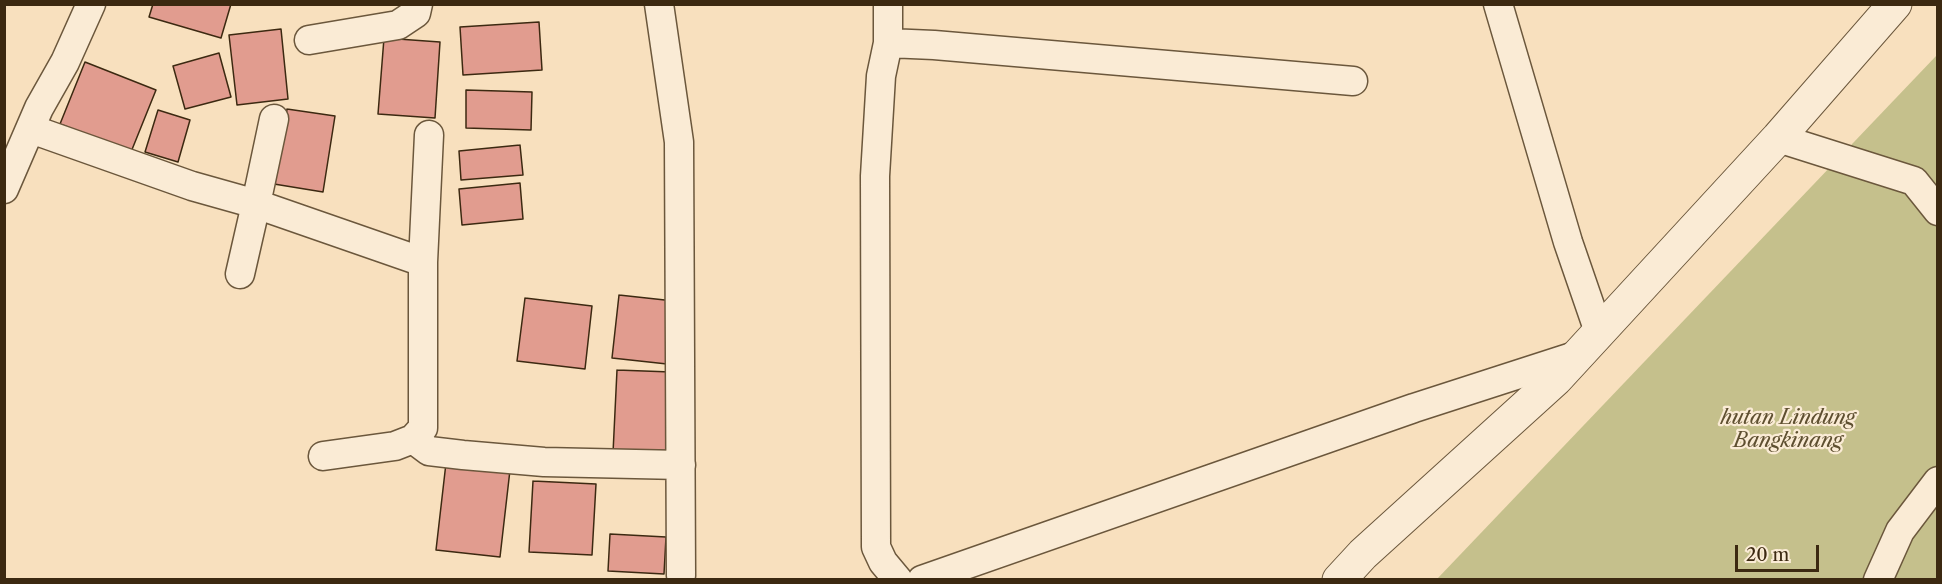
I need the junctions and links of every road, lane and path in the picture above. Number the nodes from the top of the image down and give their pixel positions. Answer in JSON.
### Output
{"nodes":[{"id":1,"x":91,"y":4,"type":"edge"},
{"id":2,"x":418,"y":4,"type":"edge"},
{"id":3,"x":659,"y":4,"type":"edge"},
{"id":4,"x":888,"y":4,"type":"edge"},
{"id":5,"x":1498,"y":4,"type":"edge"},
{"id":6,"x":1895,"y":4,"type":"edge"},
{"id":7,"x":309,"y":40,"type":"dead end"},
{"id":8,"x":888,"y":43,"type":"junction"},
{"id":9,"x":1353,"y":81,"type":"dead end"},
{"id":10,"x":274,"y":119,"type":"dead end"},
{"id":11,"x":31,"y":129,"type":"junction"},
{"id":12,"x":429,"y":135,"type":"dead end"},
{"id":13,"x":1778,"y":138,"type":"junction"},
{"id":14,"x":4,"y":189,"type":"edge"},
{"id":15,"x":256,"y":204,"type":"junction"},
{"id":16,"x":1938,"y":211,"type":"edge"},
{"id":17,"x":423,"y":262,"type":"junction"},
{"id":18,"x":240,"y":274,"type":"dead end"},
{"id":19,"x":1599,"y":332,"type":"junction"},
{"id":20,"x":1575,"y":356,"type":"junction"},
{"id":21,"x":413,"y":440,"type":"junction"},
{"id":22,"x":323,"y":456,"type":"dead end"},
{"id":23,"x":681,"y":465,"type":"junction"},
{"id":24,"x":1938,"y":481,"type":"edge"},
{"id":25,"x":681,"y":576,"type":"dead end"},
{"id":26,"x":898,"y":579,"type":"edge"},
{"id":27,"x":922,"y":579,"type":"edge"},
{"id":28,"x":1339,"y":579,"type":"edge"},
{"id":29,"x":1878,"y":579,"type":"edge"}],
"edges":[{"from":1,"to":11,"type":"street"},
{"from":2,"to":7,"type":"street"},
{"from":3,"to":23,"type":"street"},
{"from":4,"to":8,"type":"street"},
{"from":5,"to":19,"type":"street"},
{"from":6,"to":13,"type":"street"},
{"from":8,"to":9,"type":"street"},
{"from":8,"to":26,"type":"street"},
{"from":10,"to":15,"type":"street"},
{"from":11,"to":14,"type":"street"},
{"from":11,"to":15,"type":"street"},
{"from":12,"to":17,"type":"street"},
{"from":13,"to":16,"type":"street"},
{"from":13,"to":19,"type":"street"},
{"from":15,"to":17,"type":"street"},
{"from":15,"to":18,"type":"street"},
{"from":17,"to":21,"type":"street"},
{"from":19,"to":20,"type":"street"},
{"from":20,"to":27,"type":"street"},
{"from":20,"to":28,"type":"street"},
{"from":21,"to":22,"type":"street"},
{"from":21,"to":23,"type":"street"},
{"from":23,"to":25,"type":"street"},
{"from":24,"to":29,"type":"street"}]}
